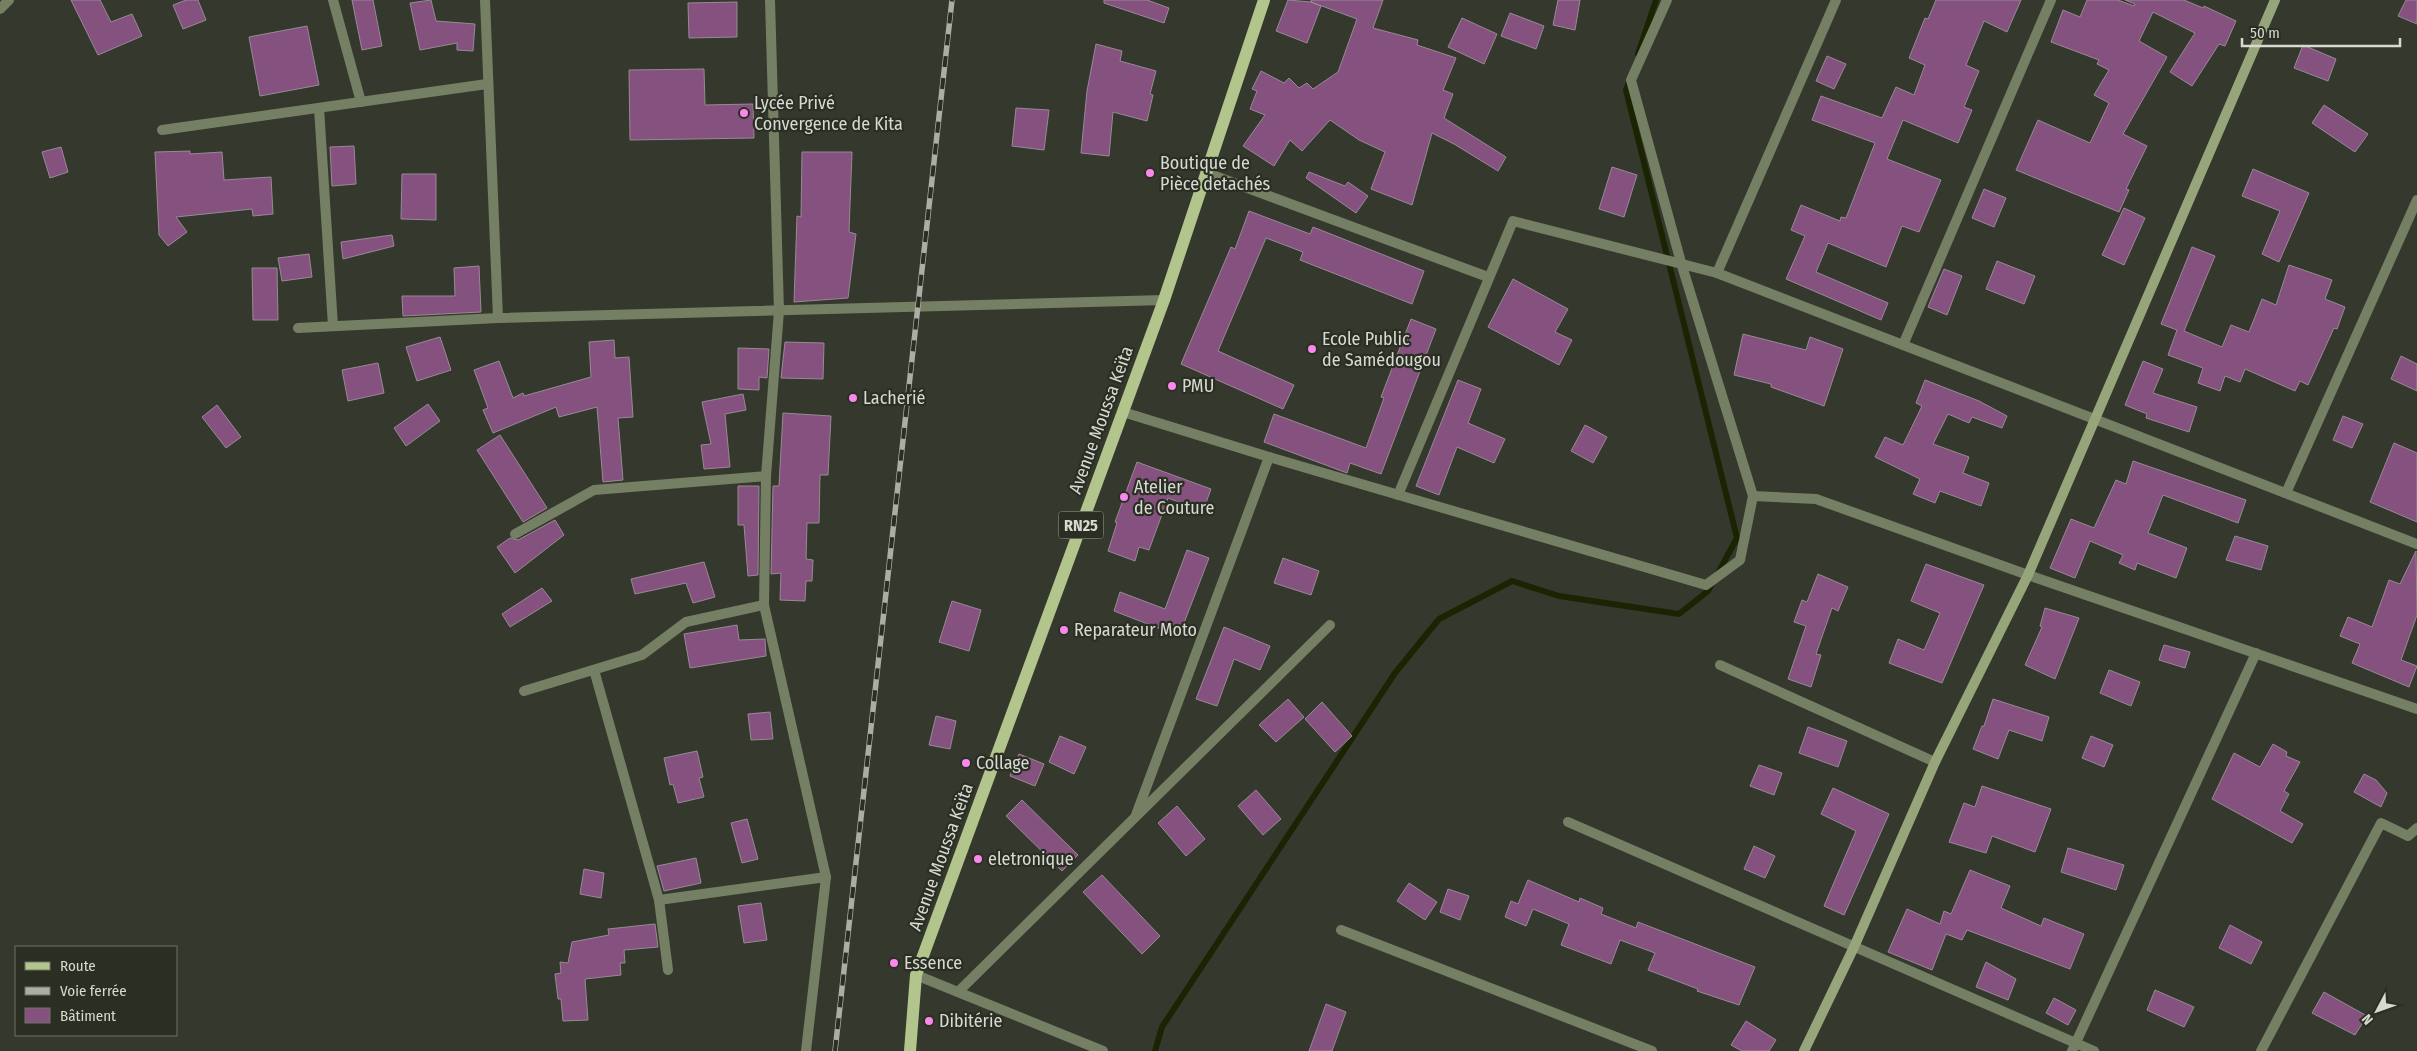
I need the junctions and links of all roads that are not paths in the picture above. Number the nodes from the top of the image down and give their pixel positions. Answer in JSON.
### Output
{"nodes":[{"id":1,"x":9,"y":0,"type":"edge"},
{"id":2,"x":333,"y":0,"type":"edge"},
{"id":3,"x":485,"y":0,"type":"edge"},
{"id":4,"x":770,"y":0,"type":"edge"},
{"id":5,"x":1264,"y":0,"type":"edge"},
{"id":6,"x":1667,"y":0,"type":"edge"},
{"id":7,"x":1836,"y":0,"type":"edge"},
{"id":8,"x":2051,"y":0,"type":"edge"},
{"id":9,"x":2276,"y":0,"type":"edge"},
{"id":10,"x":0,"y":9,"type":"edge"},
{"id":11,"x":487,"y":84,"type":"junction"},
{"id":12,"x":361,"y":102,"type":"junction"},
{"id":13,"x":319,"y":108,"type":"junction"},
{"id":14,"x":162,"y":130,"type":"dead end"},
{"id":15,"x":1207,"y":172,"type":"junction"},
{"id":16,"x":2417,"y":200,"type":"edge"},
{"id":17,"x":1682,"y":266,"type":"junction"},
{"id":18,"x":1717,"y":274,"type":"junction"},
{"id":19,"x":1488,"y":277,"type":"junction"},
{"id":20,"x":1164,"y":300,"type":"junction"},
{"id":21,"x":779,"y":311,"type":"junction"},
{"id":22,"x":498,"y":318,"type":"junction"},
{"id":23,"x":333,"y":326,"type":"junction"},
{"id":24,"x":298,"y":328,"type":"dead end"},
{"id":25,"x":1903,"y":345,"type":"junction"},
{"id":26,"x":1123,"y":412,"type":"junction"},
{"id":27,"x":2095,"y":419,"type":"junction"},
{"id":28,"x":1269,"y":457,"type":"junction"},
{"id":29,"x":766,"y":476,"type":"junction"},
{"id":30,"x":2286,"y":493,"type":"junction"},
{"id":31,"x":1398,"y":494,"type":"junction"},
{"id":32,"x":1753,"y":496,"type":"junction"},
{"id":33,"x":515,"y":534,"type":"dead end"},
{"id":34,"x":2417,"y":544,"type":"edge"},
{"id":35,"x":2028,"y":575,"type":"junction"},
{"id":36,"x":764,"y":605,"type":"junction"},
{"id":37,"x":1330,"y":625,"type":"dead end"},
{"id":38,"x":2256,"y":654,"type":"junction"},
{"id":39,"x":1720,"y":665,"type":"dead end"},
{"id":40,"x":594,"y":670,"type":"junction"},
{"id":41,"x":524,"y":691,"type":"dead end"},
{"id":42,"x":2417,"y":709,"type":"edge"},
{"id":43,"x":1935,"y":762,"type":"junction"},
{"id":44,"x":1135,"y":818,"type":"junction"},
{"id":45,"x":1568,"y":822,"type":"dead end"},
{"id":46,"x":2417,"y":828,"type":"edge"},
{"id":47,"x":826,"y":877,"type":"junction"},
{"id":48,"x":659,"y":900,"type":"junction"},
{"id":49,"x":1341,"y":930,"type":"dead end"},
{"id":50,"x":1854,"y":946,"type":"junction"},
{"id":51,"x":668,"y":970,"type":"dead end"},
{"id":52,"x":916,"y":976,"type":"junction"},
{"id":53,"x":958,"y":992,"type":"junction"},
{"id":54,"x":2074,"y":1047,"type":"edge"},
{"id":55,"x":806,"y":1051,"type":"edge"},
{"id":56,"x":910,"y":1051,"type":"edge"},
{"id":57,"x":1103,"y":1051,"type":"edge"},
{"id":58,"x":1652,"y":1051,"type":"edge"},
{"id":59,"x":1804,"y":1051,"type":"edge"},
{"id":60,"x":2094,"y":1051,"type":"edge"},
{"id":61,"x":2261,"y":1051,"type":"edge"}],
"edges":[{"from":1,"to":10,"type":"street"},
{"from":2,"to":12,"type":"street"},
{"from":3,"to":11,"type":"street"},
{"from":4,"to":21,"type":"street"},
{"from":5,"to":15,"type":"main road","name":"Avenue Moussa Keïta","number":"RN25"},
{"from":6,"to":17,"type":"street"},
{"from":7,"to":18,"type":"street"},
{"from":8,"to":25,"type":"street"},
{"from":9,"to":27,"type":"street"},
{"from":11,"to":12,"type":"street"},
{"from":11,"to":22,"type":"street"},
{"from":12,"to":13,"type":"street"},
{"from":13,"to":14,"type":"street"},
{"from":13,"to":23,"type":"street"},
{"from":15,"to":19,"type":"street"},
{"from":15,"to":20,"type":"main road","name":"Avenue Moussa Keïta","number":"RN25"},
{"from":16,"to":30,"type":"street"},
{"from":17,"to":18,"type":"street"},
{"from":17,"to":19,"type":"street"},
{"from":17,"to":32,"type":"street"},
{"from":18,"to":25,"type":"street"},
{"from":19,"to":31,"type":"street"},
{"from":20,"to":21,"type":"street"},
{"from":20,"to":26,"type":"main road","name":"Avenue Moussa Keïta","number":"RN25"},
{"from":21,"to":22,"type":"street"},
{"from":21,"to":29,"type":"street"},
{"from":22,"to":23,"type":"street"},
{"from":23,"to":24,"type":"street"},
{"from":25,"to":27,"type":"street"},
{"from":26,"to":28,"type":"street"},
{"from":26,"to":52,"type":"main road","name":"Avenue Moussa Keïta","number":"RN25"},
{"from":27,"to":30,"type":"street"},
{"from":27,"to":35,"type":"street"},
{"from":28,"to":31,"type":"street"},
{"from":28,"to":44,"type":"street"},
{"from":29,"to":33,"type":"street"},
{"from":29,"to":36,"type":"street"},
{"from":30,"to":34,"type":"street"},
{"from":31,"to":32,"type":"street"},
{"from":32,"to":35,"type":"street"},
{"from":35,"to":38,"type":"street"},
{"from":35,"to":43,"type":"street"},
{"from":36,"to":40,"type":"street"},
{"from":36,"to":47,"type":"street"},
{"from":37,"to":44,"type":"street"},
{"from":38,"to":42,"type":"street"},
{"from":38,"to":54,"type":"street"},
{"from":39,"to":43,"type":"street"},
{"from":40,"to":41,"type":"street"},
{"from":40,"to":48,"type":"street"},
{"from":43,"to":50,"type":"street"},
{"from":44,"to":53,"type":"street"},
{"from":45,"to":50,"type":"street"},
{"from":46,"to":61,"type":"street"},
{"from":47,"to":48,"type":"street"},
{"from":47,"to":55,"type":"street"},
{"from":48,"to":51,"type":"street"},
{"from":49,"to":58,"type":"street"},
{"from":50,"to":54,"type":"street"},
{"from":50,"to":59,"type":"street"},
{"from":52,"to":53,"type":"street"},
{"from":52,"to":56,"type":"main road","name":"Avenue Moussa Keïta","number":"RN25"},
{"from":53,"to":57,"type":"street"},
{"from":54,"to":60,"type":"street"}]}
